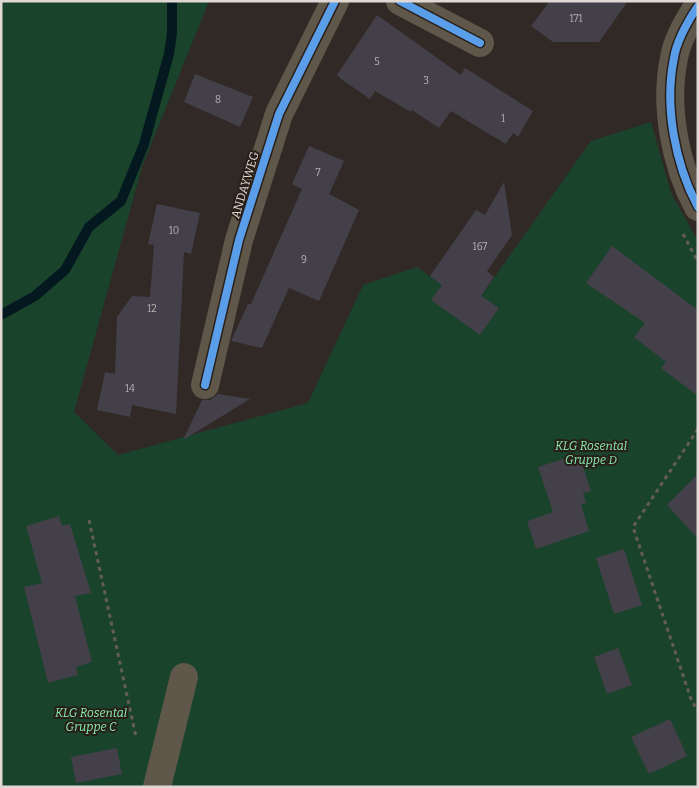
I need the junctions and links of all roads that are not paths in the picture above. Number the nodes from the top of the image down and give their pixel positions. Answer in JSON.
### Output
{"nodes":[{"id":1,"x":335,"y":1,"type":"edge"},
{"id":2,"x":400,"y":1,"type":"edge"},
{"id":3,"x":698,"y":6,"type":"edge"},
{"id":4,"x":480,"y":43,"type":"dead end"},
{"id":5,"x":698,"y":207,"type":"edge"},
{"id":6,"x":205,"y":385,"type":"dead end"},
{"id":7,"x":184,"y":677,"type":"dead end"},
{"id":8,"x":157,"y":787,"type":"edge"}],
"edges":[{"from":1,"to":6,"type":"street","name":"ANDAYWEG"},
{"from":2,"to":4,"type":"street"},
{"from":3,"to":5,"type":"street"},
{"from":7,"to":8,"type":"street"}]}
